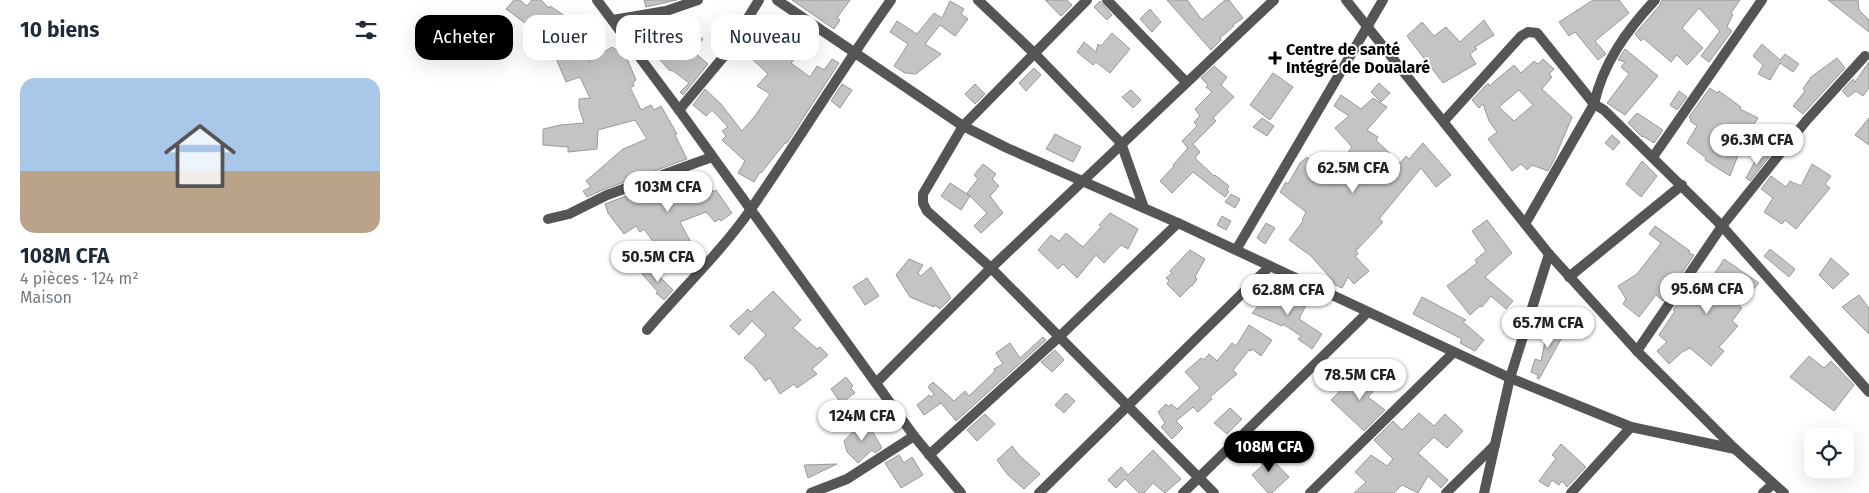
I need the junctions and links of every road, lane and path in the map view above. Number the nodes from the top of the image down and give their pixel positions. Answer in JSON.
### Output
{"nodes":[{"id":1,"x":597,"y":0,"type":"edge"},
{"id":2,"x":698,"y":0,"type":"edge"},
{"id":3,"x":759,"y":0,"type":"edge"},
{"id":4,"x":777,"y":0,"type":"edge"},
{"id":5,"x":891,"y":0,"type":"edge"},
{"id":6,"x":978,"y":0,"type":"edge"},
{"id":7,"x":1087,"y":0,"type":"edge"},
{"id":8,"x":1107,"y":0,"type":"edge"},
{"id":9,"x":1274,"y":0,"type":"edge"},
{"id":10,"x":1346,"y":0,"type":"edge"},
{"id":11,"x":1383,"y":0,"type":"edge"},
{"id":12,"x":1655,"y":0,"type":"edge"},
{"id":13,"x":1762,"y":0,"type":"edge"},
{"id":14,"x":613,"y":20,"type":"junction"},
{"id":15,"x":1368,"y":28,"type":"junction"},
{"id":16,"x":854,"y":53,"type":"junction"},
{"id":17,"x":1035,"y":54,"type":"junction"},
{"id":18,"x":1865,"y":56,"type":"dead end"},
{"id":19,"x":1186,"y":82,"type":"junction"},
{"id":20,"x":1594,"y":104,"type":"junction"},
{"id":21,"x":679,"y":110,"type":"junction"},
{"id":22,"x":1444,"y":121,"type":"junction"},
{"id":23,"x":963,"y":126,"type":"junction"},
{"id":24,"x":1121,"y":144,"type":"junction"},
{"id":25,"x":712,"y":157,"type":"junction"},
{"id":26,"x":1653,"y":157,"type":"junction"},
{"id":27,"x":1084,"y":180,"type":"junction"},
{"id":28,"x":1682,"y":185,"type":"junction"},
{"id":29,"x":1144,"y":208,"type":"junction"},
{"id":30,"x":750,"y":210,"type":"junction"},
{"id":31,"x":548,"y":219,"type":"dead end"},
{"id":32,"x":1178,"y":223,"type":"junction"},
{"id":33,"x":1525,"y":224,"type":"junction"},
{"id":34,"x":1722,"y":226,"type":"junction"},
{"id":35,"x":1236,"y":250,"type":"junction"},
{"id":36,"x":1550,"y":254,"type":"junction"},
{"id":37,"x":1270,"y":266,"type":"junction"},
{"id":38,"x":991,"y":268,"type":"junction"},
{"id":39,"x":1570,"y":277,"type":"junction"},
{"id":40,"x":1368,"y":312,"type":"junction"},
{"id":41,"x":647,"y":330,"type":"dead end"},
{"id":42,"x":1059,"y":337,"type":"junction"},
{"id":43,"x":1454,"y":352,"type":"junction"},
{"id":44,"x":1637,"y":352,"type":"junction"},
{"id":45,"x":1510,"y":378,"type":"junction"},
{"id":46,"x":876,"y":383,"type":"junction"},
{"id":47,"x":1869,"y":392,"type":"edge"},
{"id":48,"x":1128,"y":408,"type":"junction"},
{"id":49,"x":1631,"y":427,"type":"junction"},
{"id":50,"x":914,"y":436,"type":"junction"},
{"id":51,"x":1495,"y":445,"type":"junction"},
{"id":52,"x":1735,"y":449,"type":"junction"},
{"id":53,"x":929,"y":455,"type":"junction"},
{"id":54,"x":1198,"y":478,"type":"junction"},
{"id":55,"x":1773,"y":484,"type":"junction"},
{"id":56,"x":811,"y":493,"type":"edge"},
{"id":57,"x":960,"y":493,"type":"edge"},
{"id":58,"x":1039,"y":493,"type":"edge"},
{"id":59,"x":1183,"y":493,"type":"edge"},
{"id":60,"x":1214,"y":493,"type":"edge"},
{"id":61,"x":1310,"y":493,"type":"edge"},
{"id":62,"x":1446,"y":493,"type":"edge"},
{"id":63,"x":1484,"y":493,"type":"edge"},
{"id":64,"x":1571,"y":493,"type":"edge"},
{"id":65,"x":1763,"y":493,"type":"edge"},
{"id":66,"x":1784,"y":493,"type":"edge"}],
"edges":[{"from":1,"to":14,"type":"street"},
{"from":2,"to":14,"type":"street"},
{"from":3,"to":21,"type":"street"},
{"from":4,"to":16,"type":"street"},
{"from":5,"to":16,"type":"street"},
{"from":6,"to":17,"type":"street"},
{"from":7,"to":17,"type":"street"},
{"from":8,"to":19,"type":"street"},
{"from":9,"to":19,"type":"street"},
{"from":10,"to":15,"type":"street"},
{"from":11,"to":15,"type":"street"},
{"from":12,"to":20,"type":"street"},
{"from":13,"to":26,"type":"street"},
{"from":14,"to":21,"type":"street"},
{"from":15,"to":22,"type":"street"},
{"from":15,"to":35,"type":"street"},
{"from":16,"to":23,"type":"street"},
{"from":16,"to":30,"type":"street"},
{"from":17,"to":23,"type":"street"},
{"from":17,"to":24,"type":"street"},
{"from":18,"to":34,"type":"street"},
{"from":19,"to":24,"type":"street"},
{"from":20,"to":22,"type":"street"},
{"from":20,"to":26,"type":"street"},
{"from":20,"to":33,"type":"street"},
{"from":21,"to":25,"type":"street"},
{"from":22,"to":33,"type":"street"},
{"from":23,"to":27,"type":"street"},
{"from":23,"to":38,"type":"street"},
{"from":24,"to":27,"type":"street"},
{"from":24,"to":29,"type":"street"},
{"from":25,"to":30,"type":"street"},
{"from":25,"to":31,"type":"street"},
{"from":26,"to":28,"type":"street"},
{"from":27,"to":29,"type":"street"},
{"from":27,"to":38,"type":"street"},
{"from":28,"to":34,"type":"street"},
{"from":28,"to":39,"type":"street"},
{"from":29,"to":32,"type":"street"},
{"from":30,"to":41,"type":"street"},
{"from":30,"to":46,"type":"street"},
{"from":32,"to":35,"type":"street"},
{"from":32,"to":42,"type":"street"},
{"from":33,"to":36,"type":"street"},
{"from":34,"to":44,"type":"street"},
{"from":34,"to":47,"type":"street"},
{"from":35,"to":37,"type":"street"},
{"from":36,"to":39,"type":"street"},
{"from":36,"to":45,"type":"street"},
{"from":37,"to":40,"type":"street"},
{"from":37,"to":48,"type":"street"},
{"from":38,"to":42,"type":"street"},
{"from":38,"to":46,"type":"street"},
{"from":39,"to":44,"type":"street"},
{"from":40,"to":43,"type":"street"},
{"from":40,"to":54,"type":"street"},
{"from":42,"to":48,"type":"street"},
{"from":42,"to":53,"type":"street"},
{"from":43,"to":45,"type":"street"},
{"from":43,"to":61,"type":"street"},
{"from":44,"to":52,"type":"street"},
{"from":45,"to":49,"type":"street"},
{"from":45,"to":51,"type":"street"},
{"from":46,"to":50,"type":"street"},
{"from":48,"to":54,"type":"street"},
{"from":48,"to":58,"type":"street"},
{"from":49,"to":52,"type":"street"},
{"from":49,"to":64,"type":"street"},
{"from":50,"to":53,"type":"street"},
{"from":50,"to":56,"type":"street"},
{"from":51,"to":62,"type":"street"},
{"from":51,"to":63,"type":"street"},
{"from":52,"to":55,"type":"street"},
{"from":53,"to":57,"type":"street"},
{"from":54,"to":59,"type":"street"},
{"from":54,"to":60,"type":"street"},
{"from":55,"to":65,"type":"street"},
{"from":55,"to":66,"type":"street"}]}
